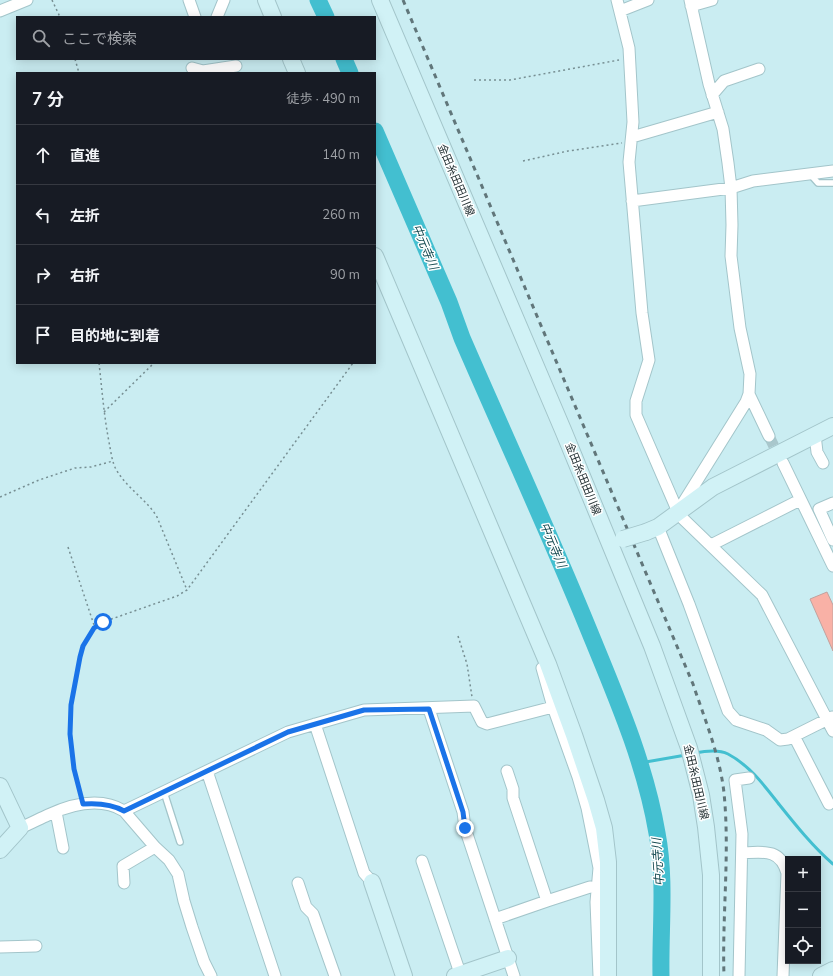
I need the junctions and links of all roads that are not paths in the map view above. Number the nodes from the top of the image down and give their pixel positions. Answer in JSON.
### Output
{"nodes":[{"id":1,"x":27,"y":0,"type":"edge"},
{"id":2,"x":189,"y":0,"type":"edge"},
{"id":3,"x":224,"y":0,"type":"edge"},
{"id":4,"x":266,"y":0,"type":"edge"},
{"id":5,"x":380,"y":0,"type":"edge"},
{"id":6,"x":648,"y":0,"type":"edge"},
{"id":7,"x":712,"y":0,"type":"edge"},
{"id":8,"x":691,"y":3,"type":"edge"},
{"id":9,"x":618,"y":5,"type":"edge"},
{"id":10,"x":0,"y":11,"type":"edge"},
{"id":11,"x":195,"y":16,"type":"edge"},
{"id":12,"x":217,"y":16,"type":"edge"},
{"id":13,"x":273,"y":16,"type":"edge"},
{"id":14,"x":291,"y":60,"type":"edge"},
{"id":15,"x":236,"y":66,"type":"dead end"},
{"id":16,"x":192,"y":67,"type":"edge"},
{"id":17,"x":758,"y":69,"type":"dead end"},
{"id":18,"x":297,"y":72,"type":"edge"},
{"id":19,"x":712,"y":95,"type":"junction"},
{"id":20,"x":718,"y":112,"type":"junction"},
{"id":21,"x":632,"y":139,"type":"junction"},
{"id":22,"x":833,"y":171,"type":"edge"},
{"id":23,"x":810,"y":174,"type":"junction"},
{"id":24,"x":833,"y":183,"type":"edge"},
{"id":25,"x":731,"y":188,"type":"junction"},
{"id":26,"x":632,"y":201,"type":"junction"},
{"id":27,"x":376,"y":258,"type":"edge"},
{"id":28,"x":749,"y":394,"type":"junction"},
{"id":29,"x":833,"y":426,"type":"edge"},
{"id":30,"x":815,"y":435,"type":"junction"},
{"id":31,"x":769,"y":436,"type":"tunnel mouth"},
{"id":32,"x":783,"y":463,"type":"tunnel mouth"},
{"id":33,"x":823,"y":463,"type":"dead end"},
{"id":34,"x":800,"y":500,"type":"junction"},
{"id":35,"x":833,"y":503,"type":"edge"},
{"id":36,"x":678,"y":512,"type":"junction"},
{"id":37,"x":652,"y":530,"type":"junction"},
{"id":38,"x":833,"y":540,"type":"edge"},
{"id":39,"x":616,"y":541,"type":"junction"},
{"id":40,"x":711,"y":545,"type":"junction"},
{"id":41,"x":833,"y":566,"type":"edge"},
{"id":42,"x":542,"y":650,"type":"junction"},
{"id":43,"x":553,"y":707,"type":"junction"},
{"id":44,"x":429,"y":709,"type":"junction"},
{"id":45,"x":830,"y":719,"type":"edge"},
{"id":46,"x":315,"y":724,"type":"junction"},
{"id":47,"x":833,"y":731,"type":"edge"},
{"id":48,"x":794,"y":736,"type":"junction"},
{"id":49,"x":207,"y":771,"type":"junction"},
{"id":50,"x":507,"y":771,"type":"dead end"},
{"id":51,"x":749,"y":778,"type":"dead end"},
{"id":52,"x":0,"y":786,"type":"edge"},
{"id":53,"x":164,"y":792,"type":"junction"},
{"id":54,"x":829,"y":804,"type":"dead end"},
{"id":55,"x":124,"y":811,"type":"junction"},
{"id":56,"x":56,"y":812,"type":"junction"},
{"id":57,"x":20,"y":828,"type":"junction"},
{"id":58,"x":180,"y":842,"type":"dead end"},
{"id":59,"x":155,"y":847,"type":"junction"},
{"id":60,"x":63,"y":848,"type":"dead end"},
{"id":61,"x":0,"y":850,"type":"edge"},
{"id":62,"x":742,"y":853,"type":"junction"},
{"id":63,"x":422,"y":861,"type":"dead end"},
{"id":64,"x":372,"y":882,"type":"joint"},
{"id":65,"x":124,"y":883,"type":"dead end"},
{"id":66,"x":298,"y":883,"type":"dead end"},
{"id":67,"x":597,"y":888,"type":"junction"},
{"id":68,"x":547,"y":901,"type":"junction"},
{"id":69,"x":495,"y":918,"type":"junction"},
{"id":70,"x":786,"y":928,"type":"edge"},
{"id":71,"x":36,"y":946,"type":"dead end"},
{"id":72,"x":0,"y":947,"type":"edge"},
{"id":73,"x":785,"y":947,"type":"edge"},
{"id":74,"x":508,"y":958,"type":"junction"},
{"id":75,"x":833,"y":970,"type":"edge"},
{"id":76,"x":459,"y":975,"type":"edge"},
{"id":77,"x":211,"y":976,"type":"edge"},
{"id":78,"x":275,"y":976,"type":"edge"},
{"id":79,"x":335,"y":976,"type":"edge"},
{"id":80,"x":404,"y":976,"type":"edge"},
{"id":81,"x":514,"y":976,"type":"edge"},
{"id":82,"x":599,"y":976,"type":"edge"},
{"id":83,"x":608,"y":976,"type":"edge"},
{"id":84,"x":711,"y":976,"type":"edge"},
{"id":85,"x":739,"y":976,"type":"edge"},
{"id":86,"x":783,"y":976,"type":"edge"},
{"id":87,"x":821,"y":976,"type":"edge"}],
"edges":[{"from":1,"to":10,"type":"street"},
{"from":2,"to":11,"type":"street"},
{"from":3,"to":12,"type":"street"},
{"from":4,"to":13,"type":"street"},
{"from":5,"to":39,"type":"street","name":"金田糸田田川線"},
{"from":6,"to":9,"type":"street"},
{"from":7,"to":8,"type":"street"},
{"from":8,"to":19,"type":"street"},
{"from":9,"to":21,"type":"street"},
{"from":14,"to":18,"type":"street"},
{"from":15,"to":16,"type":"street"},
{"from":17,"to":19,"type":"street"},
{"from":19,"to":20,"type":"street"},
{"from":20,"to":21,"type":"street"},
{"from":20,"to":25,"type":"street"},
{"from":21,"to":26,"type":"street"},
{"from":22,"to":23,"type":"street"},
{"from":23,"to":24,"type":"lane"},
{"from":23,"to":25,"type":"street"},
{"from":25,"to":26,"type":"street"},
{"from":25,"to":28,"type":"street"},
{"from":26,"to":36,"type":"street"},
{"from":27,"to":42,"type":"street"},
{"from":28,"to":31,"type":"street"},
{"from":28,"to":36,"type":"street"},
{"from":29,"to":30,"type":"street"},
{"from":30,"to":33,"type":"street"},
{"from":30,"to":36,"type":"street"},
{"from":32,"to":34,"type":"street"},
{"from":34,"to":40,"type":"street"},
{"from":34,"to":41,"type":"street"},
{"from":35,"to":38,"type":"street"},
{"from":36,"to":37,"type":"street"},
{"from":36,"to":40,"type":"street"},
{"from":37,"to":39,"type":"street","bridge":true},
{"from":37,"to":48,"type":"street"},
{"from":39,"to":84,"type":"street","name":"金田糸田田川線"},
{"from":40,"to":45,"type":"street"},
{"from":42,"to":43,"type":"street"},
{"from":42,"to":83,"type":"street"},
{"from":43,"to":44,"type":"street"},
{"from":43,"to":67,"type":"street"},
{"from":44,"to":46,"type":"street"},
{"from":44,"to":69,"type":"street"},
{"from":45,"to":47,"type":"street"},
{"from":45,"to":48,"type":"street"},
{"from":46,"to":49,"type":"street"},
{"from":46,"to":64,"type":"street"},
{"from":48,"to":54,"type":"street"},
{"from":49,"to":53,"type":"street"},
{"from":49,"to":78,"type":"street"},
{"from":50,"to":68,"type":"street"},
{"from":51,"to":62,"type":"street"},
{"from":52,"to":57,"type":"street"},
{"from":53,"to":55,"type":"street"},
{"from":53,"to":58,"type":"lane"},
{"from":55,"to":56,"type":"street"},
{"from":55,"to":59,"type":"street"},
{"from":56,"to":57,"type":"street"},
{"from":56,"to":60,"type":"street"},
{"from":57,"to":61,"type":"street"},
{"from":59,"to":65,"type":"street"},
{"from":59,"to":77,"type":"street"},
{"from":62,"to":70,"type":"street"},
{"from":62,"to":85,"type":"street"},
{"from":63,"to":76,"type":"street"},
{"from":64,"to":80,"type":"street"},
{"from":66,"to":79,"type":"street"},
{"from":67,"to":68,"type":"street"},
{"from":67,"to":82,"type":"street"},
{"from":68,"to":69,"type":"street"},
{"from":69,"to":74,"type":"street"},
{"from":71,"to":72,"type":"street"},
{"from":73,"to":86,"type":"street"},
{"from":74,"to":76,"type":"street"},
{"from":74,"to":81,"type":"street"},
{"from":75,"to":87,"type":"street"}]}
